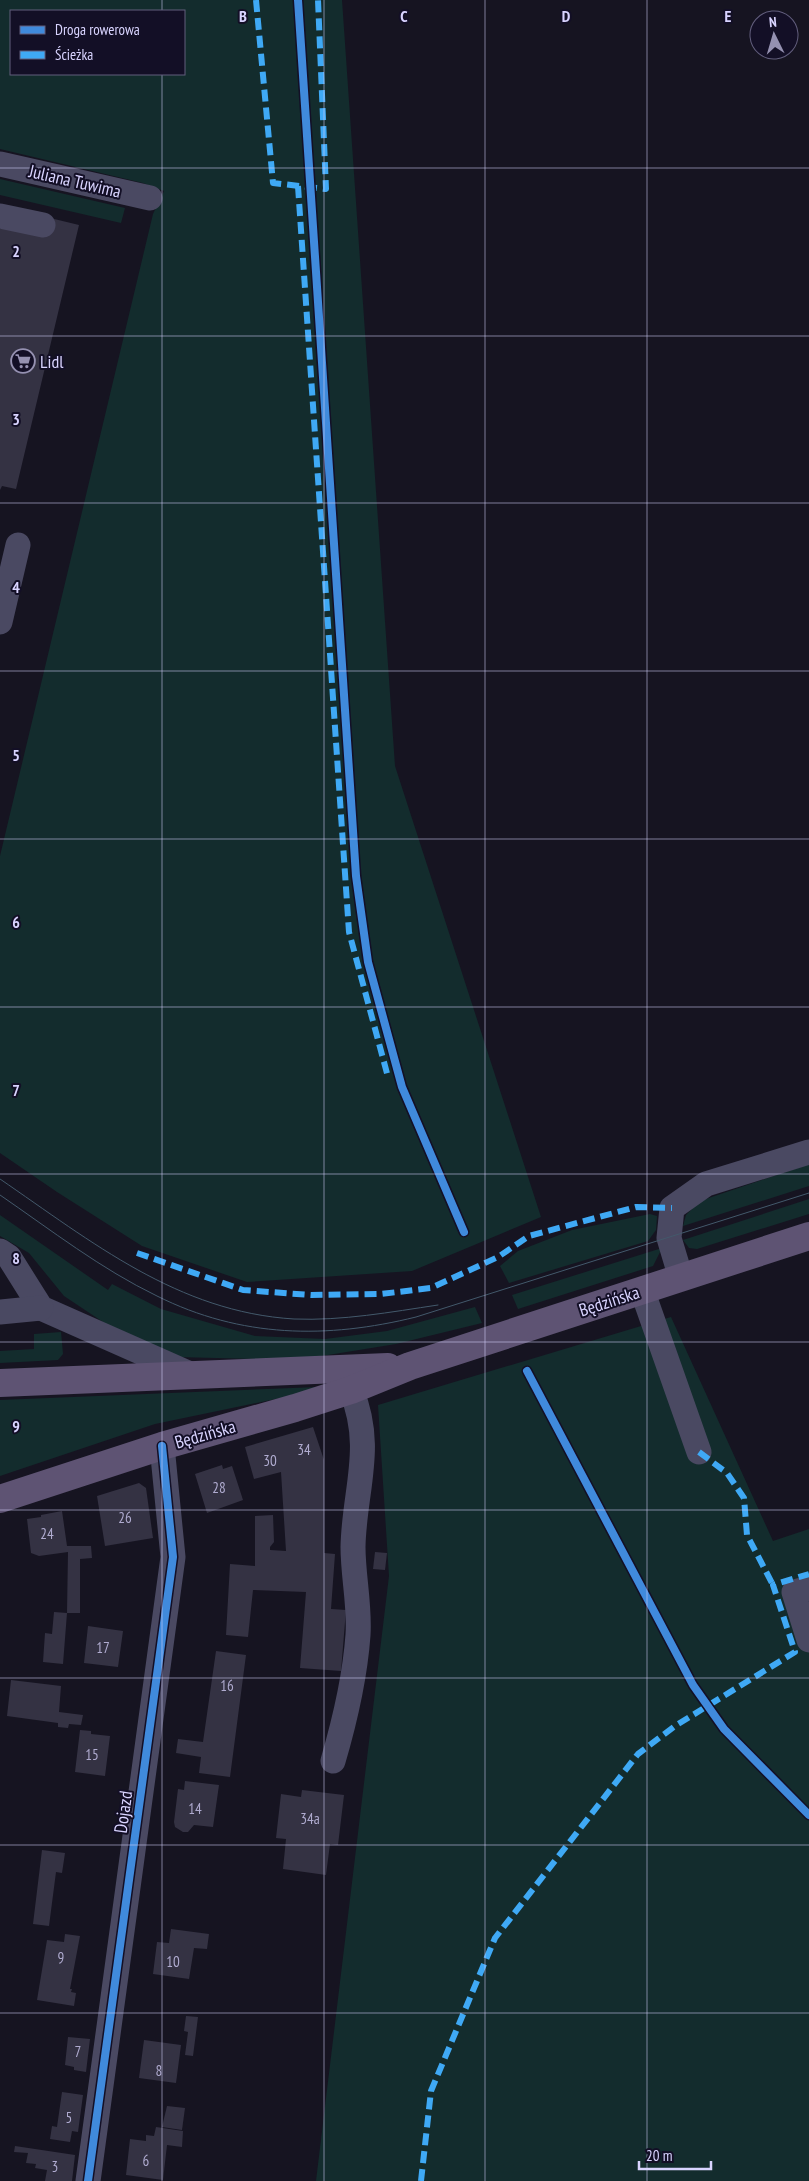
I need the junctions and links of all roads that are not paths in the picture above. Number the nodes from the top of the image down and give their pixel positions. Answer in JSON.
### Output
{"nodes":[{"id":1,"x":0,"y":164,"type":"edge"},
{"id":2,"x":150,"y":198,"type":"dead end"},
{"id":3,"x":0,"y":216,"type":"edge"},
{"id":4,"x":43,"y":225,"type":"dead end"},
{"id":5,"x":18,"y":545,"type":"dead end"},
{"id":6,"x":0,"y":622,"type":"edge"},
{"id":7,"x":809,"y":1152,"type":"edge"},
{"id":8,"x":809,"y":1236,"type":"edge"},
{"id":9,"x":0,"y":1251,"type":"edge"},
{"id":10,"x":681,"y":1278,"type":"junction"},
{"id":11,"x":642,"y":1290,"type":"junction"},
{"id":12,"x":41,"y":1308,"type":"junction"},
{"id":13,"x":0,"y":1312,"type":"edge"},
{"id":14,"x":410,"y":1366,"type":"junction"},
{"id":15,"x":190,"y":1374,"type":"junction"},
{"id":16,"x":0,"y":1384,"type":"edge"},
{"id":17,"x":350,"y":1390,"type":"junction"},
{"id":18,"x":162,"y":1446,"type":"junction"},
{"id":19,"x":700,"y":1452,"type":"dead end"},
{"id":20,"x":0,"y":1498,"type":"edge"},
{"id":21,"x":809,"y":1588,"type":"edge"},
{"id":22,"x":809,"y":1640,"type":"edge"},
{"id":23,"x":333,"y":1761,"type":"dead end"},
{"id":24,"x":88,"y":2181,"type":"edge"}],
"edges":[{"from":1,"to":2,"type":"street","name":"Juliana Tuwima"},
{"from":3,"to":4,"type":"street"},
{"from":5,"to":6,"type":"street"},
{"from":7,"to":10,"type":"street"},
{"from":8,"to":10,"type":"main road","name":"Będzińska"},
{"from":9,"to":12,"type":"street"},
{"from":10,"to":11,"type":"main road","name":"Będzińska"},
{"from":11,"to":14,"type":"main road","name":"Będzińska"},
{"from":11,"to":19,"type":"street"},
{"from":12,"to":13,"type":"street"},
{"from":12,"to":15,"type":"street"},
{"from":14,"to":15,"type":"main road","name":"Będzińska"},
{"from":14,"to":17,"type":"main road","name":"Będzińska"},
{"from":15,"to":16,"type":"main road","name":"Będzińska"},
{"from":17,"to":18,"type":"main road","name":"Będzińska"},
{"from":17,"to":23,"type":"street"},
{"from":18,"to":20,"type":"main road","name":"Będzińska"},
{"from":18,"to":24,"type":"street","name":"Dojazd"},
{"from":21,"to":22,"type":"street"}]}
